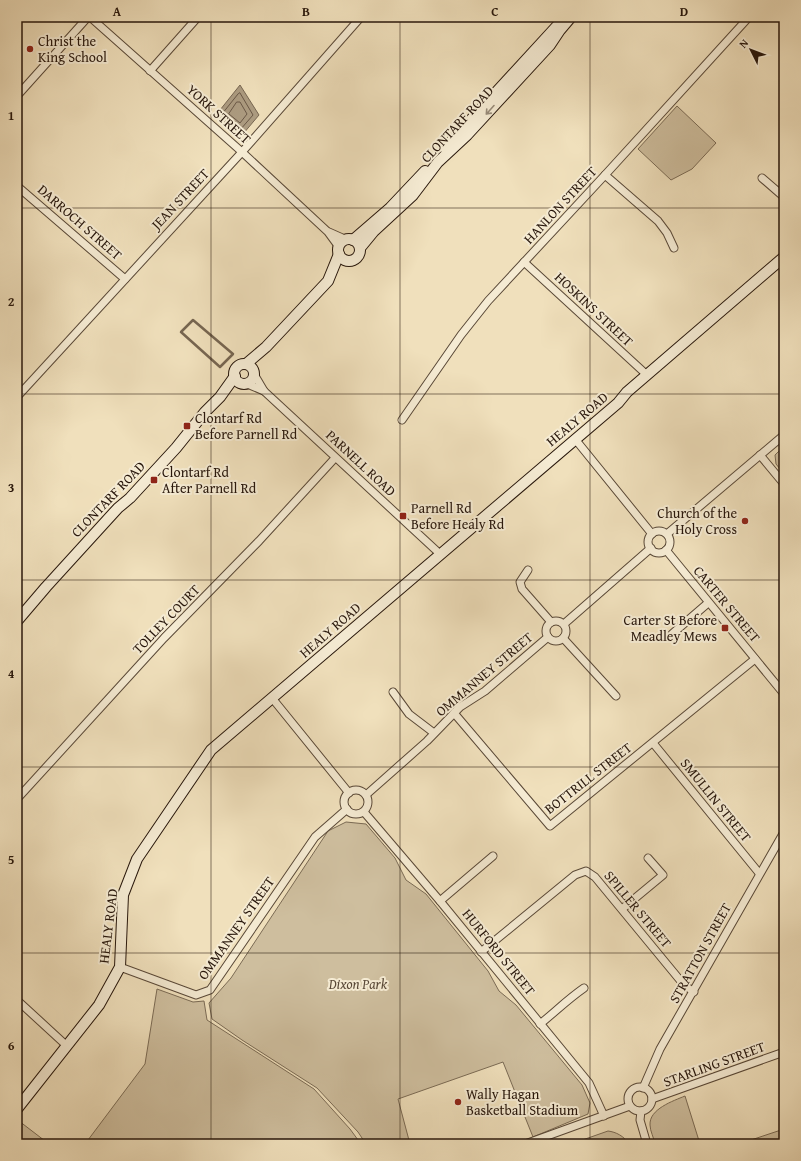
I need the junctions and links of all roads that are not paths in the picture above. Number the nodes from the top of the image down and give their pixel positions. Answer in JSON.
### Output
{"nodes":[{"id":1,"x":89,"y":17,"type":"edge"},
{"id":2,"x":198,"y":17,"type":"edge"},
{"id":3,"x":361,"y":17,"type":"edge"},
{"id":4,"x":565,"y":17,"type":"edge"},
{"id":5,"x":571,"y":17,"type":"edge"},
{"id":6,"x":749,"y":17,"type":"edge"},
{"id":7,"x":150,"y":71,"type":"junction"},
{"id":8,"x":17,"y":96,"type":"edge"},
{"id":9,"x":242,"y":152,"type":"junction"},
{"id":10,"x":605,"y":175,"type":"junction"},
{"id":11,"x":762,"y":178,"type":"dead end"},
{"id":12,"x":17,"y":186,"type":"edge"},
{"id":13,"x":784,"y":197,"type":"edge"},
{"id":14,"x":328,"y":232,"type":"junction"},
{"id":15,"x":350,"y":240,"type":"junction"},
{"id":16,"x":360,"y":248,"type":"junction"},
{"id":17,"x":674,"y":248,"type":"dead end"},
{"id":18,"x":342,"y":254,"type":"junction"},
{"id":19,"x":784,"y":257,"type":"edge"},
{"id":20,"x":524,"y":262,"type":"junction"},
{"id":21,"x":125,"y":279,"type":"junction"},
{"id":22,"x":251,"y":370,"type":"junction"},
{"id":23,"x":647,"y":375,"type":"junction"},
{"id":24,"x":241,"y":381,"type":"junction"},
{"id":25,"x":264,"y":391,"type":"junction"},
{"id":26,"x":17,"y":397,"type":"edge"},
{"id":27,"x":402,"y":420,"type":"dead end"},
{"id":28,"x":784,"y":435,"type":"edge"},
{"id":29,"x":575,"y":439,"type":"junction"},
{"id":30,"x":760,"y":455,"type":"junction"},
{"id":31,"x":335,"y":458,"type":"junction"},
{"id":32,"x":784,"y":484,"type":"edge"},
{"id":33,"x":652,"y":534,"type":"junction"},
{"id":34,"x":667,"y":534,"type":"junction"},
{"id":35,"x":651,"y":548,"type":"junction"},
{"id":36,"x":666,"y":550,"type":"junction"},
{"id":37,"x":440,"y":554,"type":"junction"},
{"id":38,"x":528,"y":570,"type":"dead end"},
{"id":39,"x":708,"y":603,"type":"junction"},
{"id":40,"x":17,"y":621,"type":"edge"},
{"id":41,"x":551,"y":622,"type":"junction"},
{"id":42,"x":564,"y":624,"type":"junction"},
{"id":43,"x":672,"y":634,"type":"dead end"},
{"id":44,"x":548,"y":637,"type":"junction"},
{"id":45,"x":563,"y":638,"type":"junction"},
{"id":46,"x":755,"y":659,"type":"junction"},
{"id":47,"x":393,"y":692,"type":"dead end"},
{"id":48,"x":784,"y":694,"type":"edge"},
{"id":49,"x":616,"y":696,"type":"dead end"},
{"id":50,"x":272,"y":698,"type":"junction"},
{"id":51,"x":454,"y":713,"type":"junction"},
{"id":52,"x":434,"y":733,"type":"junction"},
{"id":53,"x":653,"y":743,"type":"junction"},
{"id":54,"x":348,"y":793,"type":"junction"},
{"id":55,"x":366,"y":795,"type":"junction"},
{"id":56,"x":17,"y":799,"type":"edge"},
{"id":57,"x":346,"y":809,"type":"junction"},
{"id":58,"x":364,"y":812,"type":"junction"},
{"id":59,"x":784,"y":832,"type":"edge"},
{"id":60,"x":493,"y":856,"type":"dead end"},
{"id":61,"x":648,"y":858,"type":"dead end"},
{"id":62,"x":759,"y":873,"type":"junction"},
{"id":63,"x":440,"y":901,"type":"junction"},
{"id":64,"x":622,"y":909,"type":"junction"},
{"id":65,"x":481,"y":952,"type":"junction"},
{"id":66,"x":120,"y":967,"type":"junction"},
{"id":67,"x":584,"y":988,"type":"dead end"},
{"id":68,"x":694,"y":992,"type":"junction"},
{"id":69,"x":17,"y":1000,"type":"edge"},
{"id":70,"x":540,"y":1024,"type":"junction"},
{"id":71,"x":67,"y":1046,"type":"junction"},
{"id":72,"x":784,"y":1052,"type":"edge"},
{"id":73,"x":643,"y":1088,"type":"junction"},
{"id":74,"x":652,"y":1100,"type":"junction"},
{"id":75,"x":630,"y":1106,"type":"junction"},
{"id":76,"x":17,"y":1109,"type":"edge"},
{"id":77,"x":641,"y":1111,"type":"junction"},
{"id":78,"x":604,"y":1116,"type":"junction"},
{"id":79,"x":525,"y":1144,"type":"edge"},
{"id":80,"x":647,"y":1144,"type":"edge"}],
"edges":[{"from":1,"to":7,"type":"street","name":"YORK STREET"},
{"from":1,"to":8,"type":"street"},
{"from":2,"to":7,"type":"street"},
{"from":3,"to":9,"type":"street","name":"JEAN STREET"},
{"from":4,"to":15,"type":"street","name":"CLONTARF ROAD"},
{"from":5,"to":16,"type":"street","name":"CLONTARF ROAD","one_way":true},
{"from":6,"to":10,"type":"street","name":"HANLON STREET"},
{"from":7,"to":9,"type":"street","name":"YORK STREET"},
{"from":9,"to":14,"type":"street","name":"YORK STREET"},
{"from":9,"to":21,"type":"street","name":"JEAN STREET"},
{"from":10,"to":17,"type":"street"},
{"from":10,"to":20,"type":"street","name":"HANLON STREET"},
{"from":11,"to":13,"type":"street"},
{"from":12,"to":21,"type":"street","name":"DARROCH STREET"},
{"from":14,"to":15,"type":"street","name":"YORK STREET"},
{"from":14,"to":18,"type":"street","name":"YORK STREET"},
{"from":15,"to":16,"type":"street"},
{"from":15,"to":18,"type":"street"},
{"from":16,"to":18,"type":"street"},
{"from":18,"to":22,"type":"street"},
{"from":19,"to":23,"type":"street","name":"HEALY ROAD"},
{"from":20,"to":23,"type":"street","name":"HOSKINS STREET"},
{"from":20,"to":27,"type":"street","name":"HANLON STREET"},
{"from":21,"to":26,"type":"street","name":"JEAN STREET"},
{"from":22,"to":24,"type":"street"},
{"from":22,"to":24,"type":"street"},
{"from":22,"to":25,"type":"street","name":"PARNELL ROAD"},
{"from":23,"to":29,"type":"street","name":"HEALY ROAD"},
{"from":24,"to":25,"type":"street","name":"PARNELL ROAD"},
{"from":24,"to":40,"type":"street","name":"CLONTARF ROAD"},
{"from":25,"to":31,"type":"street","name":"PARNELL ROAD"},
{"from":28,"to":30,"type":"street"},
{"from":29,"to":33,"type":"street"},
{"from":29,"to":37,"type":"street","name":"HEALY ROAD"},
{"from":30,"to":32,"type":"street"},
{"from":30,"to":34,"type":"street"},
{"from":31,"to":37,"type":"street","name":"PARNELL ROAD"},
{"from":31,"to":56,"type":"street","name":"TOLLEY COURT"},
{"from":33,"to":34,"type":"street"},
{"from":33,"to":35,"type":"street"},
{"from":34,"to":36,"type":"street"},
{"from":35,"to":36,"type":"street"},
{"from":35,"to":42,"type":"street"},
{"from":36,"to":39,"type":"street","name":"CARTER STREET"},
{"from":37,"to":50,"type":"street","name":"HEALY ROAD"},
{"from":38,"to":41,"type":"street"},
{"from":39,"to":43,"type":"street"},
{"from":39,"to":46,"type":"street","name":"CARTER STREET"},
{"from":41,"to":42,"type":"street"},
{"from":41,"to":44,"type":"street"},
{"from":42,"to":45,"type":"street"},
{"from":44,"to":45,"type":"street"},
{"from":44,"to":51,"type":"street","name":"OMMANNEY STREET"},
{"from":45,"to":49,"type":"street"},
{"from":46,"to":48,"type":"street","name":"CARTER STREET"},
{"from":46,"to":53,"type":"street","name":"BOTTRILL STREET"},
{"from":47,"to":52,"type":"street"},
{"from":50,"to":54,"type":"street"},
{"from":50,"to":66,"type":"street","name":"HEALY ROAD"},
{"from":51,"to":52,"type":"street","name":"OMMANNEY STREET"},
{"from":51,"to":53,"type":"street","name":"BOTTRILL STREET"},
{"from":52,"to":55,"type":"street","name":"OMMANNEY STREET"},
{"from":53,"to":62,"type":"street","name":"SMULLIN STREET"},
{"from":54,"to":55,"type":"street"},
{"from":54,"to":57,"type":"street"},
{"from":55,"to":58,"type":"street"},
{"from":57,"to":58,"type":"street"},
{"from":57,"to":66,"type":"street","name":"OMMANNEY STREET"},
{"from":58,"to":63,"type":"street","name":"HURFORD STREET"},
{"from":59,"to":62,"type":"street","name":"STRATTON STREET"},
{"from":60,"to":63,"type":"street"},
{"from":61,"to":64,"type":"street"},
{"from":62,"to":68,"type":"street","name":"STRATTON STREET"},
{"from":63,"to":65,"type":"street","name":"HURFORD STREET"},
{"from":64,"to":65,"type":"street","name":"SPILLER STREET"},
{"from":64,"to":68,"type":"street","name":"SPILLER STREET"},
{"from":65,"to":70,"type":"street","name":"HURFORD STREET"},
{"from":66,"to":71,"type":"street","name":"HEALY ROAD"},
{"from":67,"to":70,"type":"street"},
{"from":68,"to":73,"type":"street","name":"STRATTON STREET"},
{"from":69,"to":71,"type":"street"},
{"from":70,"to":78,"type":"street","name":"HURFORD STREET"},
{"from":71,"to":76,"type":"street","name":"HEALY ROAD"},
{"from":72,"to":74,"type":"street","name":"STARLING STREET"},
{"from":73,"to":74,"type":"street"},
{"from":73,"to":75,"type":"street"},
{"from":74,"to":77,"type":"street"},
{"from":75,"to":77,"type":"street"},
{"from":75,"to":78,"type":"street"},
{"from":77,"to":80,"type":"street"},
{"from":78,"to":79,"type":"street"}]}
